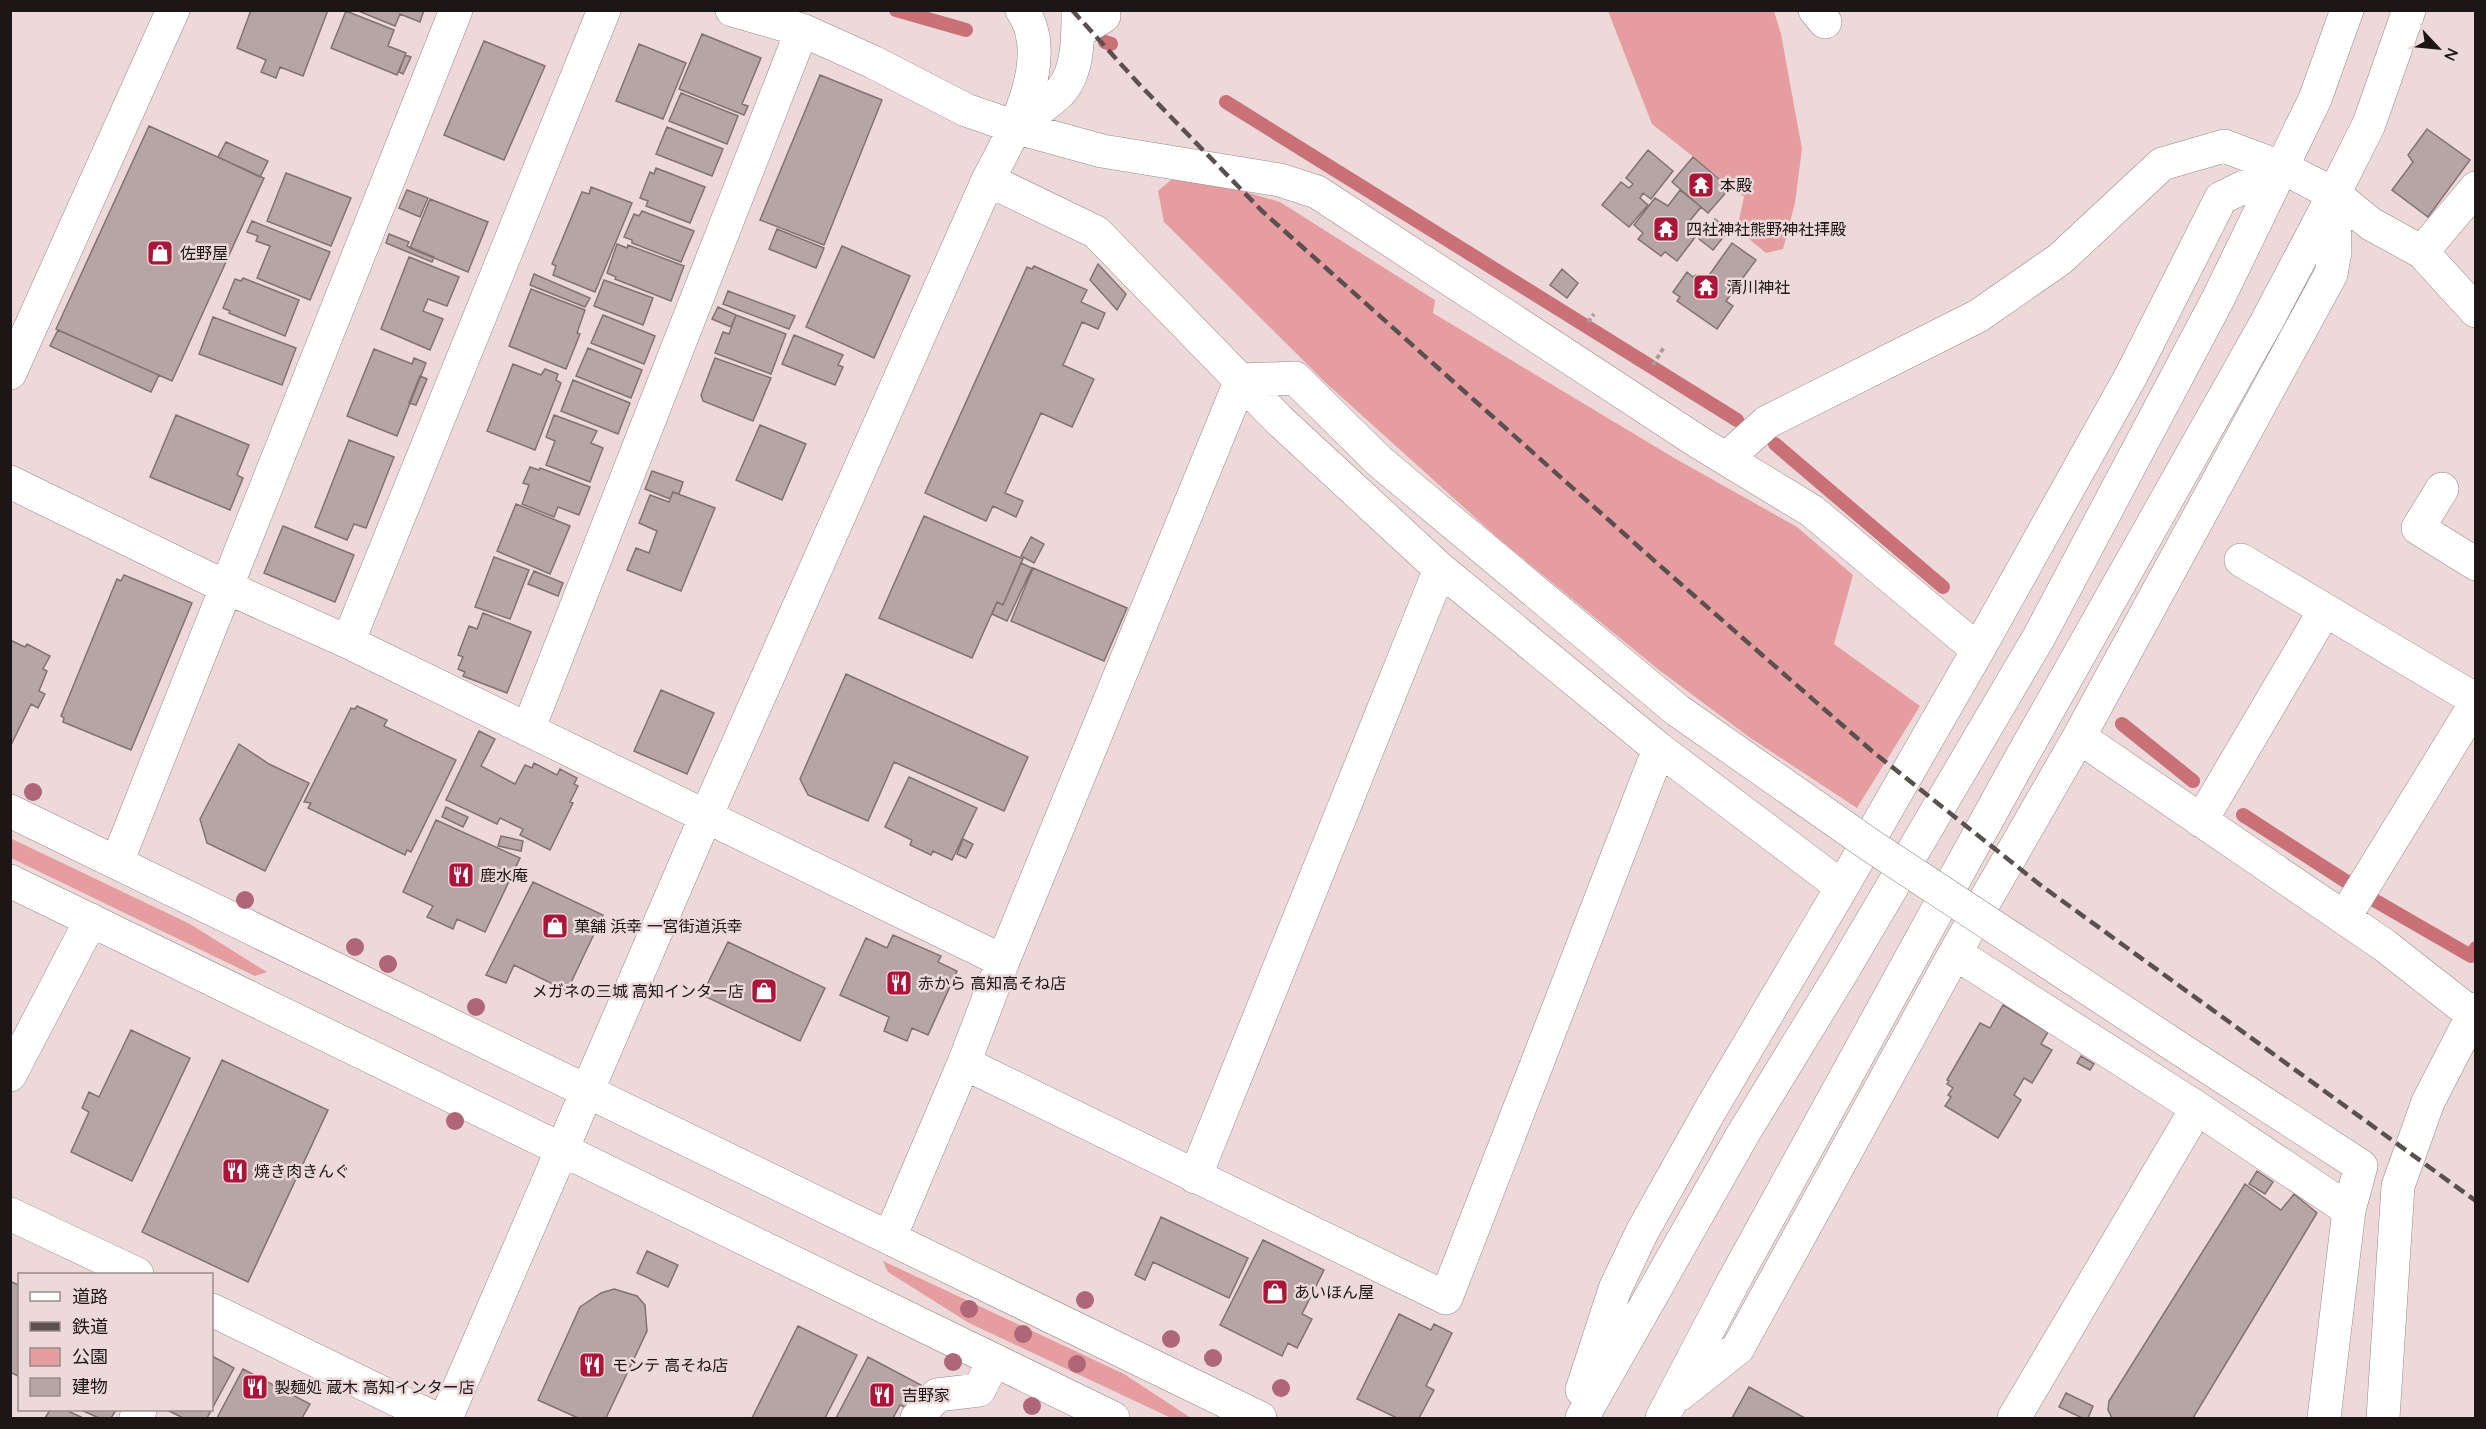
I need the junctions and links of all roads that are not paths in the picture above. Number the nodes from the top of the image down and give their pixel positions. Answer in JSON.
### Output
{"nodes":[{"id":1,"x":173,"y":10,"type":"edge"},
{"id":2,"x":456,"y":10,"type":"edge"},
{"id":3,"x":604,"y":10,"type":"edge"},
{"id":4,"x":732,"y":10,"type":"edge"},
{"id":5,"x":1022,"y":10,"type":"edge"},
{"id":6,"x":1103,"y":10,"type":"edge"},
{"id":7,"x":2347,"y":10,"type":"edge"},
{"id":8,"x":2409,"y":10,"type":"edge"},
{"id":9,"x":1078,"y":21,"type":"edge"},
{"id":10,"x":802,"y":30,"type":"junction"},
{"id":11,"x":1015,"y":127,"type":"junction"},
{"id":12,"x":2283,"y":168,"type":"junction"},
{"id":13,"x":988,"y":180,"type":"junction"},
{"id":14,"x":2475,"y":188,"type":"edge"},
{"id":15,"x":2334,"y":194,"type":"junction"},
{"id":16,"x":2422,"y":252,"type":"junction"},
{"id":17,"x":2475,"y":311,"type":"edge"},
{"id":18,"x":10,"y":373,"type":"edge"},
{"id":19,"x":1241,"y":380,"type":"junction"},
{"id":20,"x":1727,"y":458,"type":"junction"},
{"id":21,"x":10,"y":482,"type":"edge"},
{"id":22,"x":2442,"y":489,"type":"dead end"},
{"id":23,"x":2241,"y":560,"type":"dead end"},
{"id":24,"x":2475,"y":564,"type":"edge"},
{"id":25,"x":1440,"y":569,"type":"junction"},
{"id":26,"x":226,"y":587,"type":"junction"},
{"id":27,"x":2325,"y":610,"type":"junction"},
{"id":28,"x":348,"y":642,"type":"junction"},
{"id":29,"x":1978,"y":650,"type":"junction"},
{"id":30,"x":2475,"y":701,"type":"edge"},
{"id":31,"x":528,"y":730,"type":"junction"},
{"id":32,"x":2079,"y":737,"type":"junction"},
{"id":33,"x":1659,"y":749,"type":"junction"},
{"id":34,"x":10,"y":811,"type":"edge"},
{"id":35,"x":706,"y":816,"type":"junction"},
{"id":36,"x":2200,"y":821,"type":"junction"},
{"id":37,"x":117,"y":862,"type":"junction"},
{"id":38,"x":10,"y":881,"type":"edge"},
{"id":39,"x":1842,"y":887,"type":"junction"},
{"id":40,"x":2344,"y":918,"type":"junction"},
{"id":41,"x":91,"y":920,"type":"junction"},
{"id":42,"x":1955,"y":953,"type":"junction"},
{"id":43,"x":1003,"y":961,"type":"junction"},
{"id":44,"x":2474,"y":1012,"type":"edge"},
{"id":45,"x":964,"y":1063,"type":"junction"},
{"id":46,"x":10,"y":1075,"type":"edge"},
{"id":47,"x":588,"y":1092,"type":"junction"},
{"id":48,"x":2197,"y":1108,"type":"junction"},
{"id":49,"x":563,"y":1149,"type":"junction"},
{"id":50,"x":1195,"y":1177,"type":"junction"},
{"id":51,"x":2349,"y":1210,"type":"junction"},
{"id":52,"x":10,"y":1214,"type":"edge"},
{"id":53,"x":890,"y":1237,"type":"junction"},
{"id":54,"x":133,"y":1273,"type":"edge"},
{"id":55,"x":213,"y":1310,"type":"edge"},
{"id":56,"x":994,"y":1360,"type":"junction"},
{"id":57,"x":1058,"y":1407,"type":"edge"},
{"id":58,"x":1667,"y":1409,"type":"edge"},
{"id":59,"x":434,"y":1419,"type":"edge"},
{"id":60,"x":446,"y":1419,"type":"edge"},
{"id":61,"x":917,"y":1419,"type":"edge"},
{"id":62,"x":1113,"y":1419,"type":"edge"},
{"id":63,"x":1260,"y":1419,"type":"edge"},
{"id":64,"x":1574,"y":1419,"type":"edge"},
{"id":65,"x":1582,"y":1419,"type":"edge"},
{"id":66,"x":2014,"y":1419,"type":"edge"},
{"id":67,"x":2324,"y":1419,"type":"edge"},
{"id":68,"x":2383,"y":1419,"type":"edge"}],
"edges":[{"from":1,"to":18,"type":"street"},
{"from":2,"to":26,"type":"street"},
{"from":3,"to":28,"type":"street"},
{"from":4,"to":10,"type":"street"},
{"from":5,"to":11,"type":"street"},
{"from":6,"to":9,"type":"street"},
{"from":7,"to":12,"type":"street"},
{"from":8,"to":15,"type":"street"},
{"from":9,"to":11,"type":"street"},
{"from":10,"to":11,"type":"street"},
{"from":10,"to":31,"type":"street"},
{"from":11,"to":13,"type":"street"},
{"from":11,"to":20,"type":"street"},
{"from":12,"to":15,"type":"street"},
{"from":12,"to":20,"type":"street"},
{"from":12,"to":29,"type":"street"},
{"from":12,"to":65,"type":"street"},
{"from":13,"to":19,"type":"street"},
{"from":13,"to":35,"type":"street"},
{"from":14,"to":16,"type":"street"},
{"from":15,"to":16,"type":"street"},
{"from":15,"to":32,"type":"street"},
{"from":15,"to":58,"type":"street"},
{"from":16,"to":17,"type":"street"},
{"from":19,"to":25,"type":"street"},
{"from":19,"to":43,"type":"street"},
{"from":19,"to":51,"type":"street","bridge":true},
{"from":20,"to":29,"type":"street"},
{"from":21,"to":26,"type":"street"},
{"from":22,"to":24,"type":"street"},
{"from":23,"to":27,"type":"street"},
{"from":25,"to":33,"type":"street"},
{"from":25,"to":50,"type":"street"},
{"from":26,"to":28,"type":"street"},
{"from":26,"to":37,"type":"street"},
{"from":27,"to":30,"type":"street"},
{"from":27,"to":36,"type":"street"},
{"from":28,"to":31,"type":"street"},
{"from":29,"to":39,"type":"street"},
{"from":30,"to":40,"type":"street"},
{"from":31,"to":35,"type":"street"},
{"from":32,"to":36,"type":"street"},
{"from":32,"to":42,"type":"street"},
{"from":33,"to":39,"type":"street"},
{"from":33,"to":50,"type":"street"},
{"from":34,"to":37,"type":"street"},
{"from":35,"to":43,"type":"street"},
{"from":35,"to":47,"type":"street"},
{"from":36,"to":40,"type":"street"},
{"from":37,"to":47,"type":"street"},
{"from":38,"to":41,"type":"street"},
{"from":39,"to":64,"type":"street"},
{"from":40,"to":44,"type":"street"},
{"from":41,"to":46,"type":"street"},
{"from":41,"to":49,"type":"street"},
{"from":42,"to":48,"type":"street"},
{"from":42,"to":58,"type":"street"},
{"from":43,"to":45,"type":"street"},
{"from":44,"to":68,"type":"street"},
{"from":45,"to":50,"type":"street"},
{"from":45,"to":53,"type":"street"},
{"from":47,"to":49,"type":"street"},
{"from":47,"to":53,"type":"street"},
{"from":48,"to":51,"type":"street"},
{"from":48,"to":66,"type":"street"},
{"from":49,"to":56,"type":"street"},
{"from":49,"to":60,"type":"street"},
{"from":51,"to":67,"type":"street"},
{"from":52,"to":54,"type":"street"},
{"from":53,"to":63,"type":"street"},
{"from":55,"to":59,"type":"street"},
{"from":56,"to":57,"type":"street"},
{"from":56,"to":61,"type":"street"},
{"from":57,"to":62,"type":"street"}]}
